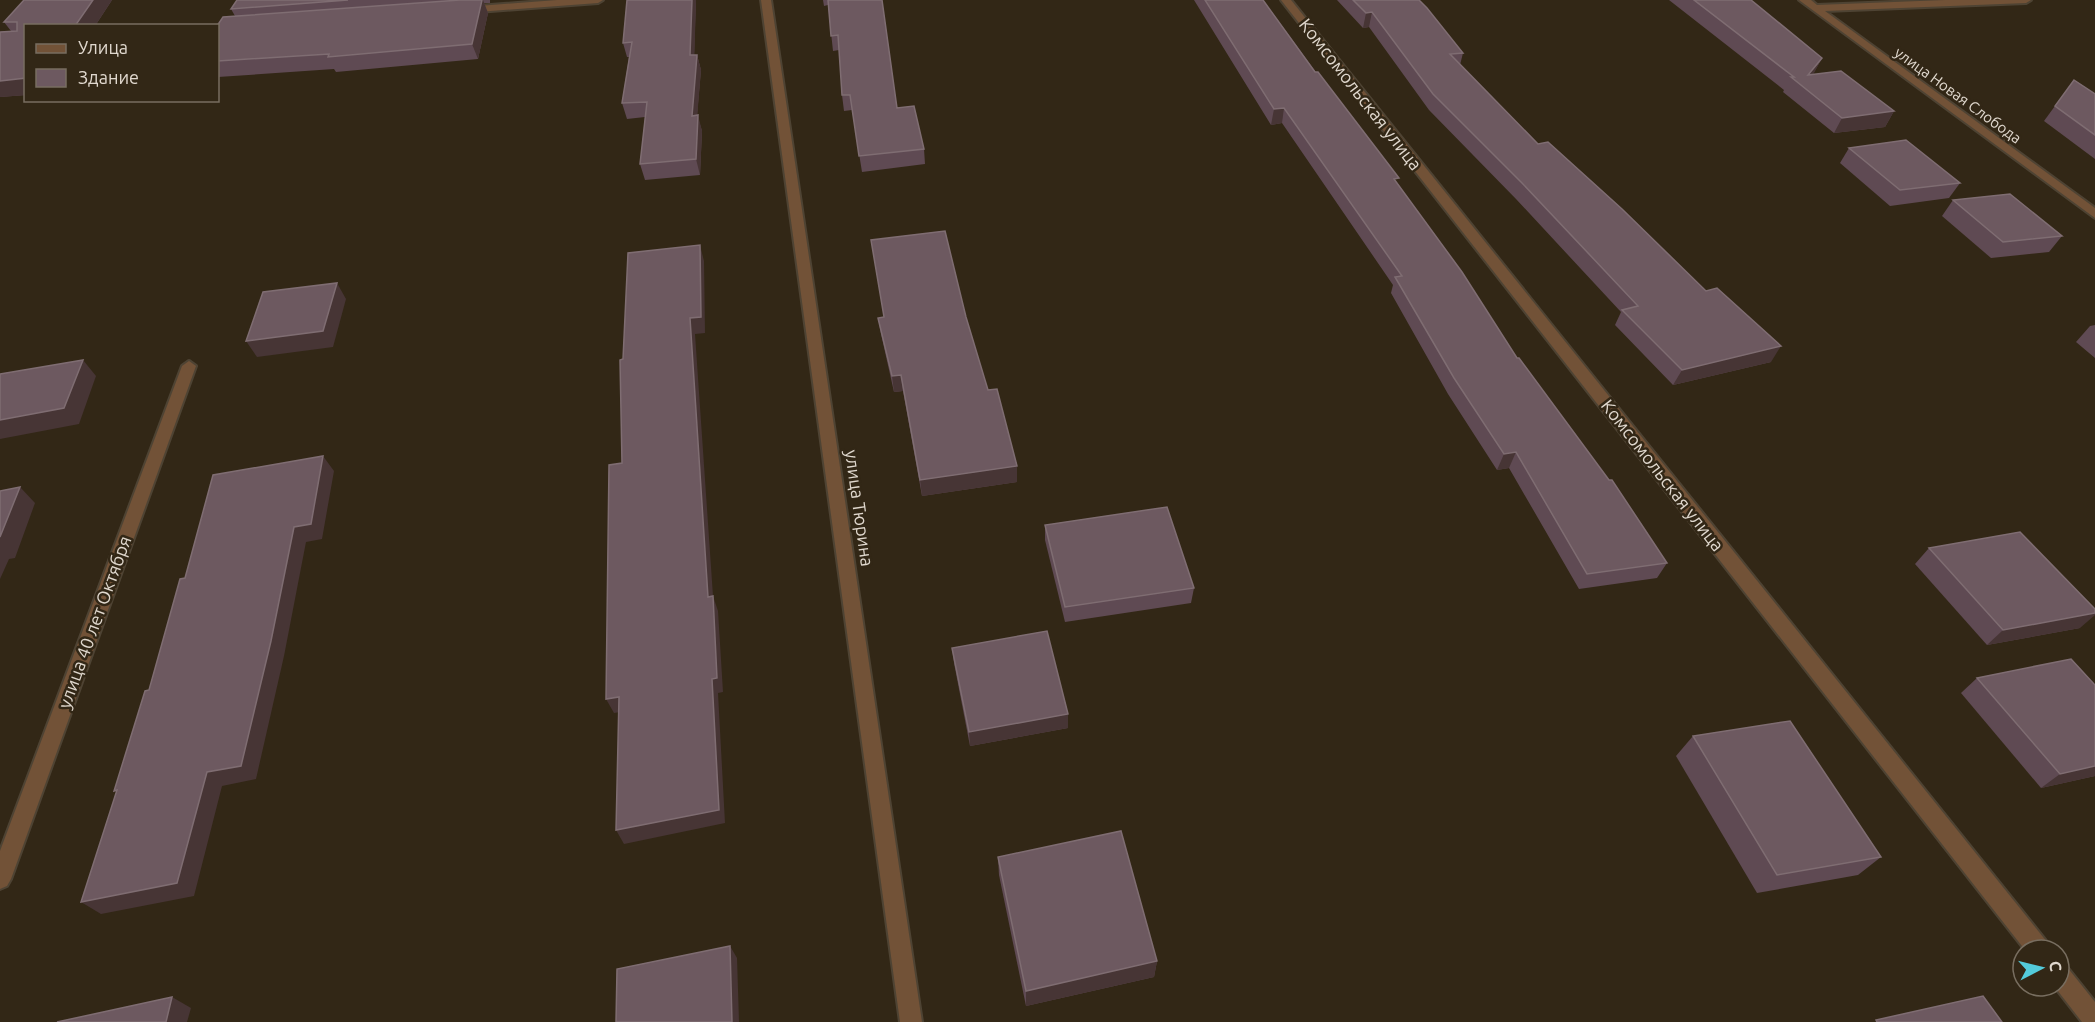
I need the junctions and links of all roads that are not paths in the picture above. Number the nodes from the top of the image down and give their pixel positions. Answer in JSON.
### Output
{"nodes":[{"id":1,"x":598,"y":0,"type":"edge"},
{"id":2,"x":766,"y":0,"type":"edge"},
{"id":3,"x":1286,"y":0,"type":"edge"},
{"id":4,"x":1804,"y":0,"type":"edge"},
{"id":5,"x":2026,"y":0,"type":"edge"},
{"id":6,"x":1815,"y":8,"type":"junction"},
{"id":7,"x":456,"y":10,"type":"edge"},
{"id":8,"x":2095,"y":214,"type":"edge"},
{"id":9,"x":189,"y":366,"type":"dead end"},
{"id":10,"x":0,"y":879,"type":"edge"},
{"id":11,"x":2029,"y":938,"type":"edge"},
{"id":12,"x":2071,"y":990,"type":"edge"},
{"id":13,"x":2095,"y":1020,"type":"edge"},
{"id":14,"x":911,"y":1022,"type":"edge"}],
"edges":[{"from":1,"to":7,"type":"street"},
{"from":2,"to":14,"type":"street","name":"улица Тюрина"},
{"from":3,"to":11,"type":"street","name":"Комсомольская улица"},
{"from":4,"to":6,"type":"street","name":"улица Новая Слобода"},
{"from":5,"to":6,"type":"street"},
{"from":6,"to":8,"type":"street","name":"улица Новая Слобода"},
{"from":9,"to":10,"type":"street","name":"улица 40 лет Октября"},
{"from":12,"to":13,"type":"street"}]}
